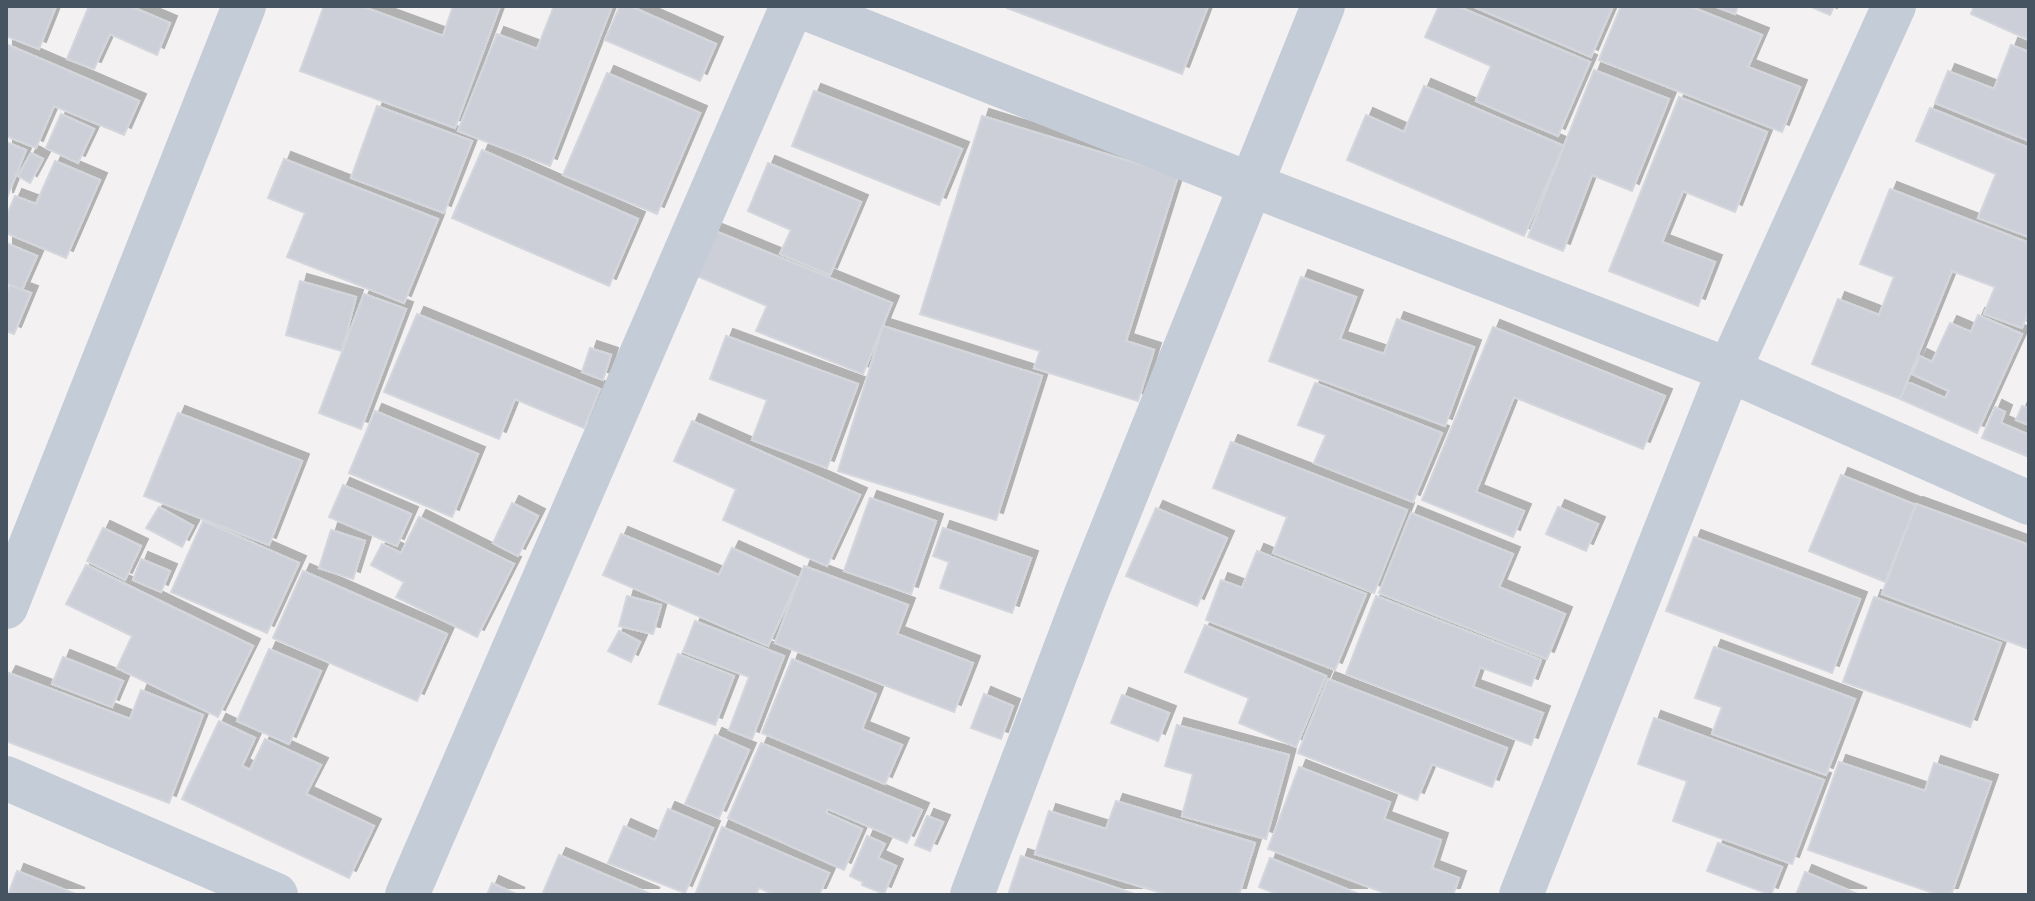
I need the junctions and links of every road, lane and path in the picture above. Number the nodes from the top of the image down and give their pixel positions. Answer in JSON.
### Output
{"nodes":[{"id":1,"x":244,"y":6,"type":"edge"},
{"id":2,"x":792,"y":6,"type":"edge"},
{"id":3,"x":800,"y":6,"type":"edge"},
{"id":4,"x":1323,"y":6,"type":"edge"},
{"id":5,"x":1894,"y":6,"type":"edge"},
{"id":6,"x":1252,"y":185,"type":"junction"},
{"id":7,"x":1729,"y":370,"type":"junction"},
{"id":8,"x":2029,"y":503,"type":"edge"},
{"id":9,"x":6,"y":607,"type":"edge"},
{"id":10,"x":6,"y":778,"type":"edge"},
{"id":11,"x":276,"y":895,"type":"edge"},
{"id":12,"x":407,"y":895,"type":"edge"},
{"id":13,"x":972,"y":895,"type":"edge"},
{"id":14,"x":1521,"y":895,"type":"edge"}],
"edges":[{"from":1,"to":9,"type":"street"},
{"from":2,"to":12,"type":"street"},
{"from":3,"to":6,"type":"street"},
{"from":4,"to":6,"type":"street"},
{"from":5,"to":7,"type":"street"},
{"from":6,"to":7,"type":"street"},
{"from":6,"to":13,"type":"street"},
{"from":7,"to":8,"type":"street"},
{"from":7,"to":14,"type":"street"},
{"from":10,"to":11,"type":"street"}]}
